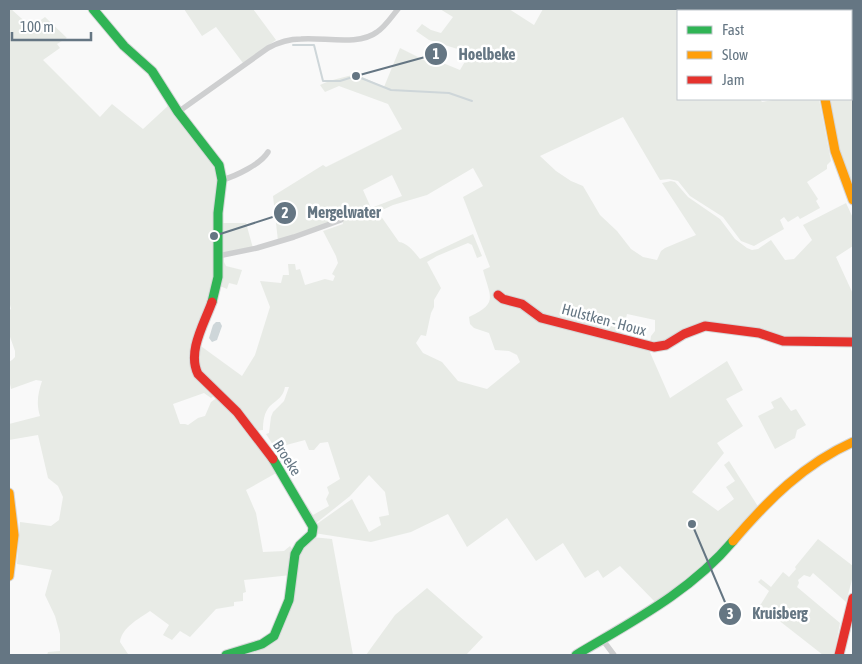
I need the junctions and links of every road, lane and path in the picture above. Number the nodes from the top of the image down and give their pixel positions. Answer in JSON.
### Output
{"nodes":[{"id":1,"x":93,"y":9,"type":"edge"},
{"id":2,"x":398,"y":9,"type":"edge"},
{"id":3,"x":825,"y":100,"type":"edge"},
{"id":4,"x":178,"y":112,"type":"junction"},
{"id":5,"x":268,"y":152,"type":"dead end"},
{"id":6,"x":222,"y":180,"type":"junction"},
{"id":7,"x":853,"y":200,"type":"edge"},
{"id":8,"x":341,"y":220,"type":"dead end"},
{"id":9,"x":218,"y":256,"type":"junction"},
{"id":10,"x":498,"y":295,"type":"dead end"},
{"id":11,"x":853,"y":342,"type":"edge"},
{"id":12,"x":853,"y":442,"type":"edge"},
{"id":13,"x":9,"y":493,"type":"edge"},
{"id":14,"x":9,"y":576,"type":"edge"},
{"id":15,"x":853,"y":598,"type":"edge"},
{"id":16,"x":602,"y":639,"type":"junction"},
{"id":17,"x":226,"y":655,"type":"edge"},
{"id":18,"x":576,"y":655,"type":"edge"},
{"id":19,"x":614,"y":655,"type":"edge"},
{"id":20,"x":839,"y":655,"type":"edge"}],
"edges":[{"from":1,"to":4,"type":"street","name":"Broeke"},
{"from":2,"to":4,"type":"street"},
{"from":3,"to":7,"type":"street"},
{"from":4,"to":6,"type":"street","name":"Broeke"},
{"from":5,"to":6,"type":"street"},
{"from":6,"to":9,"type":"street","name":"Broeke"},
{"from":8,"to":9,"type":"street"},
{"from":9,"to":17,"type":"street","name":"Broeke"},
{"from":10,"to":11,"type":"street","name":"Hulstken - Houx"},
{"from":12,"to":16,"type":"street"},
{"from":13,"to":14,"type":"street"},
{"from":15,"to":20,"type":"street"},
{"from":16,"to":18,"type":"street"},
{"from":16,"to":19,"type":"street"}]}
